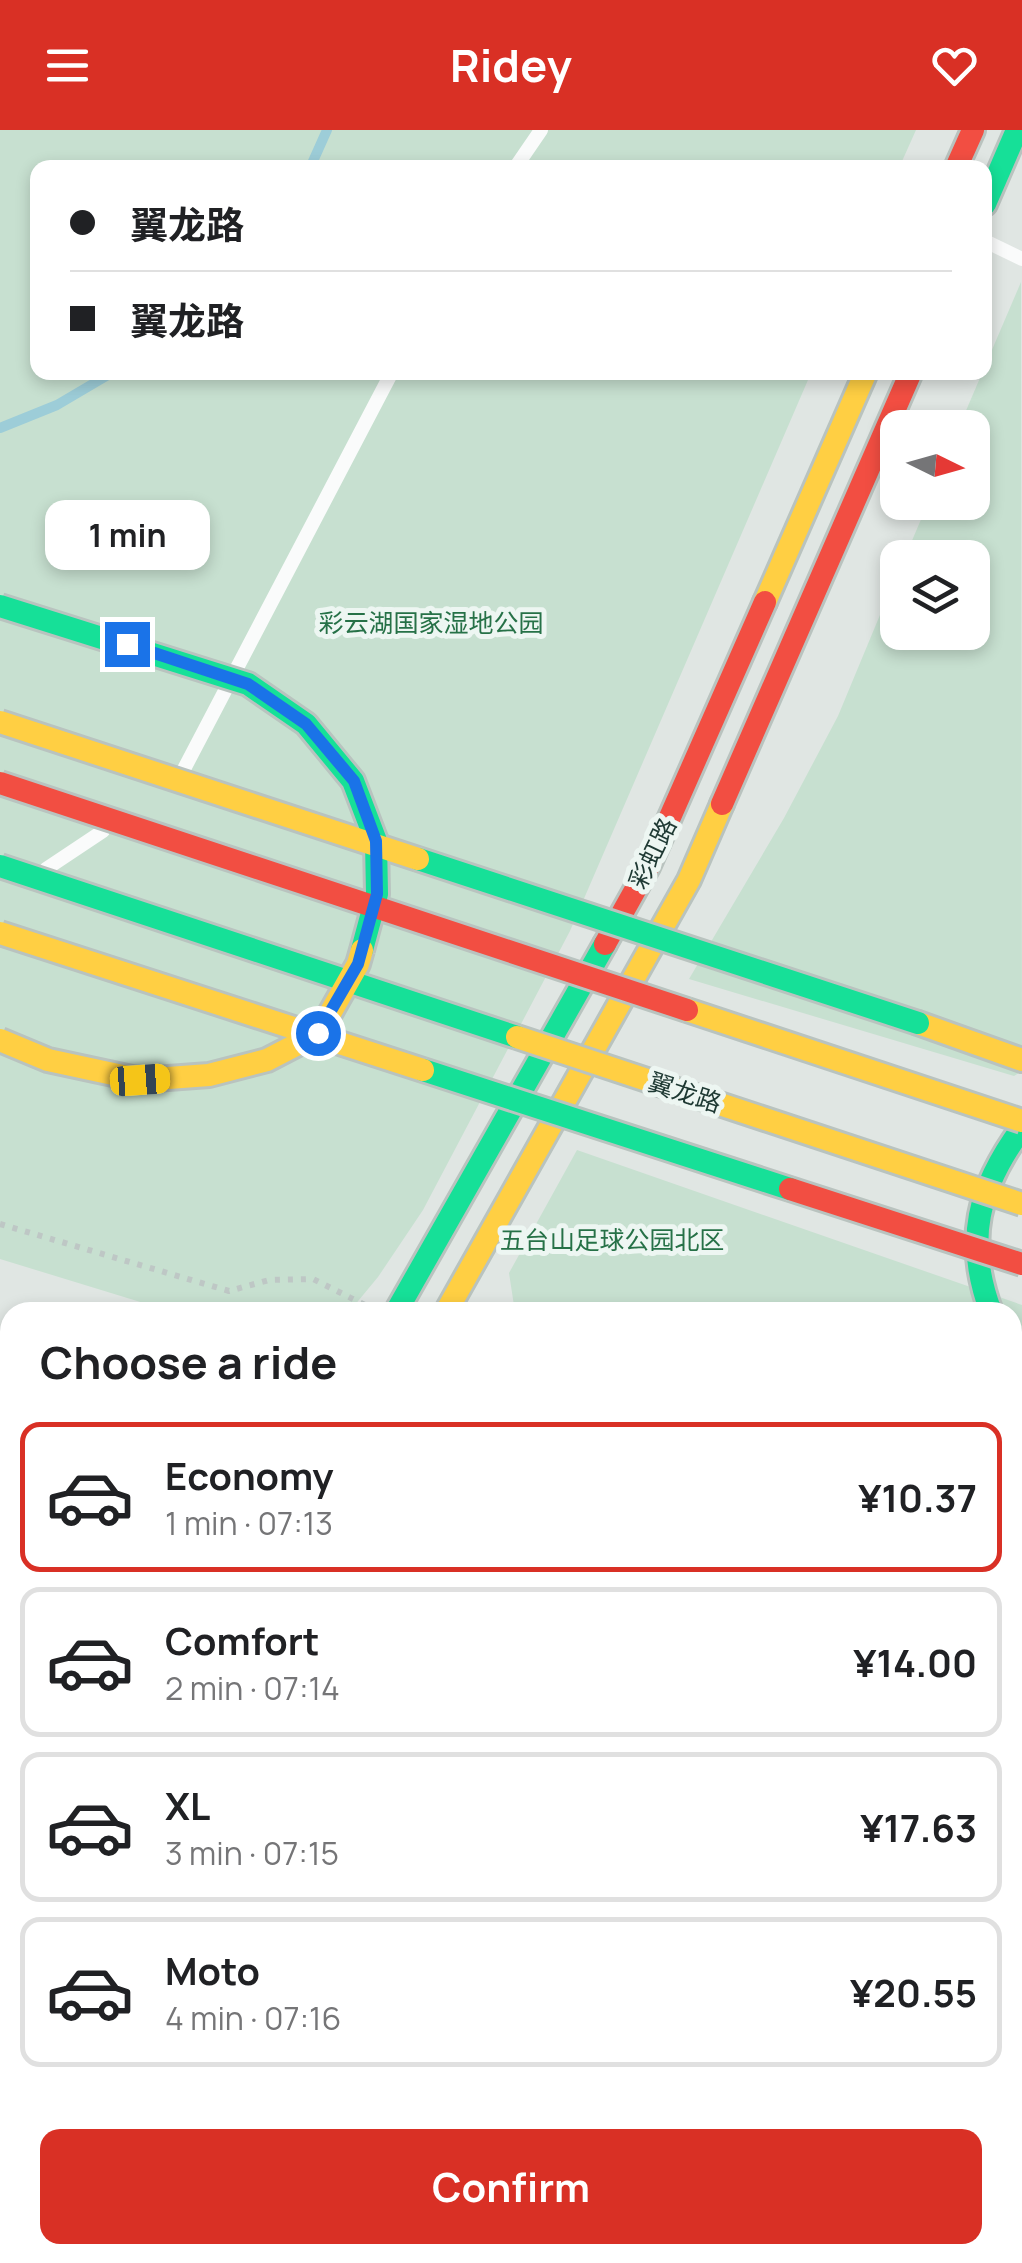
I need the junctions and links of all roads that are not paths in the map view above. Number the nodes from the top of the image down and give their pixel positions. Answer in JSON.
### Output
{"nodes":[{"id":1,"x":541,"y":130,"type":"edge"},
{"id":2,"x":972,"y":130,"type":"edge"},
{"id":3,"x":1017,"y":130,"type":"edge"},
{"id":4,"x":520,"y":160,"type":"edge"},
{"id":5,"x":959,"y":160,"type":"edge"},
{"id":6,"x":992,"y":188,"type":"edge"},
{"id":7,"x":992,"y":245,"type":"edge"},
{"id":8,"x":1022,"y":260,"type":"edge"},
{"id":9,"x":388,"y":380,"type":"edge"},
{"id":10,"x":862,"y":380,"type":"edge"},
{"id":11,"x":908,"y":380,"type":"edge"},
{"id":12,"x":0,"y":606,"type":"edge"},
{"id":13,"x":0,"y":722,"type":"edge"},
{"id":14,"x":0,"y":783,"type":"edge"},
{"id":15,"x":163,"y":790,"type":"dead end"},
{"id":16,"x":130,"y":812,"type":"dead end"},
{"id":17,"x":0,"y":866,"type":"edge"},
{"id":18,"x":16,"y":889,"type":"dead end"},
{"id":19,"x":0,"y":934,"type":"edge"},
{"id":20,"x":918,"y":1023,"type":"junction"},
{"id":21,"x":0,"y":1040,"type":"edge"},
{"id":22,"x":1022,"y":1046,"type":"edge"},
{"id":23,"x":1022,"y":1060,"type":"edge"},
{"id":24,"x":1022,"y":1125,"type":"edge"},
{"id":25,"x":1022,"y":1204,"type":"edge"},
{"id":26,"x":1022,"y":1264,"type":"edge"},
{"id":27,"x":402,"y":1302,"type":"edge"},
{"id":28,"x":452,"y":1302,"type":"edge"},
{"id":29,"x":987,"y":1302,"type":"edge"}],
"edges":[{"from":1,"to":4,"type":"lane"},
{"from":2,"to":5,"type":"main road"},
{"from":3,"to":6,"type":"main road"},
{"from":7,"to":8,"type":"lane"},
{"from":9,"to":15,"type":"lane"},
{"from":10,"to":27,"type":"main road","name":"彩虹路"},
{"from":11,"to":28,"type":"main road","name":"彩虹路"},
{"from":12,"to":21,"type":"main road","bridge":true},
{"from":13,"to":20,"type":"main road","bridge":true},
{"from":14,"to":24,"type":"main road","bridge":true},
{"from":16,"to":18,"type":"lane"},
{"from":17,"to":25,"type":"main road","name":"翼龙路","bridge":true},
{"from":19,"to":26,"type":"main road","bridge":true},
{"from":20,"to":22,"type":"main road"},
{"from":20,"to":23,"type":"main road"},
{"from":24,"to":29,"type":"main road"}]}
